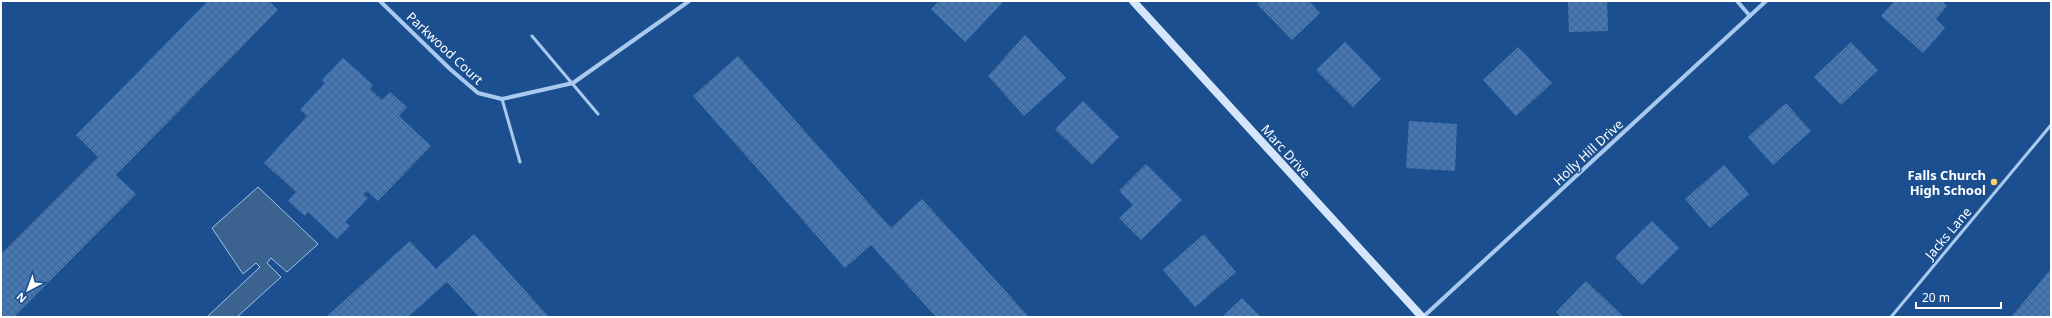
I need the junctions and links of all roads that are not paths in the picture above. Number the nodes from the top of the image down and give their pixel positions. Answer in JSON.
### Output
{"nodes":[{"id":1,"x":380,"y":1,"type":"edge"},
{"id":2,"x":689,"y":1,"type":"edge"},
{"id":3,"x":1133,"y":1,"type":"edge"},
{"id":4,"x":1737,"y":1,"type":"edge"},
{"id":5,"x":1766,"y":1,"type":"edge"},
{"id":6,"x":1750,"y":16,"type":"junction"},
{"id":7,"x":532,"y":36,"type":"dead end"},
{"id":8,"x":573,"y":83,"type":"junction"},
{"id":9,"x":502,"y":99,"type":"junction"},
{"id":10,"x":598,"y":114,"type":"dead end"},
{"id":11,"x":2051,"y":125,"type":"edge"},
{"id":12,"x":520,"y":162,"type":"dead end"},
{"id":13,"x":1423,"y":317,"type":"edge"},
{"id":14,"x":1891,"y":317,"type":"edge"}],
"edges":[{"from":1,"to":9,"type":"street","name":"Parkwood Court"},
{"from":2,"to":8,"type":"street"},
{"from":3,"to":13,"type":"street","name":"Marc Drive"},
{"from":4,"to":6,"type":"street"},
{"from":5,"to":6,"type":"street","name":"Holly Hill Drive"},
{"from":6,"to":13,"type":"street","name":"Holly Hill Drive"},
{"from":7,"to":8,"type":"lane"},
{"from":8,"to":9,"type":"street"},
{"from":8,"to":10,"type":"lane"},
{"from":9,"to":12,"type":"lane"},
{"from":11,"to":14,"type":"lane","name":"Jacks Lane"}]}
